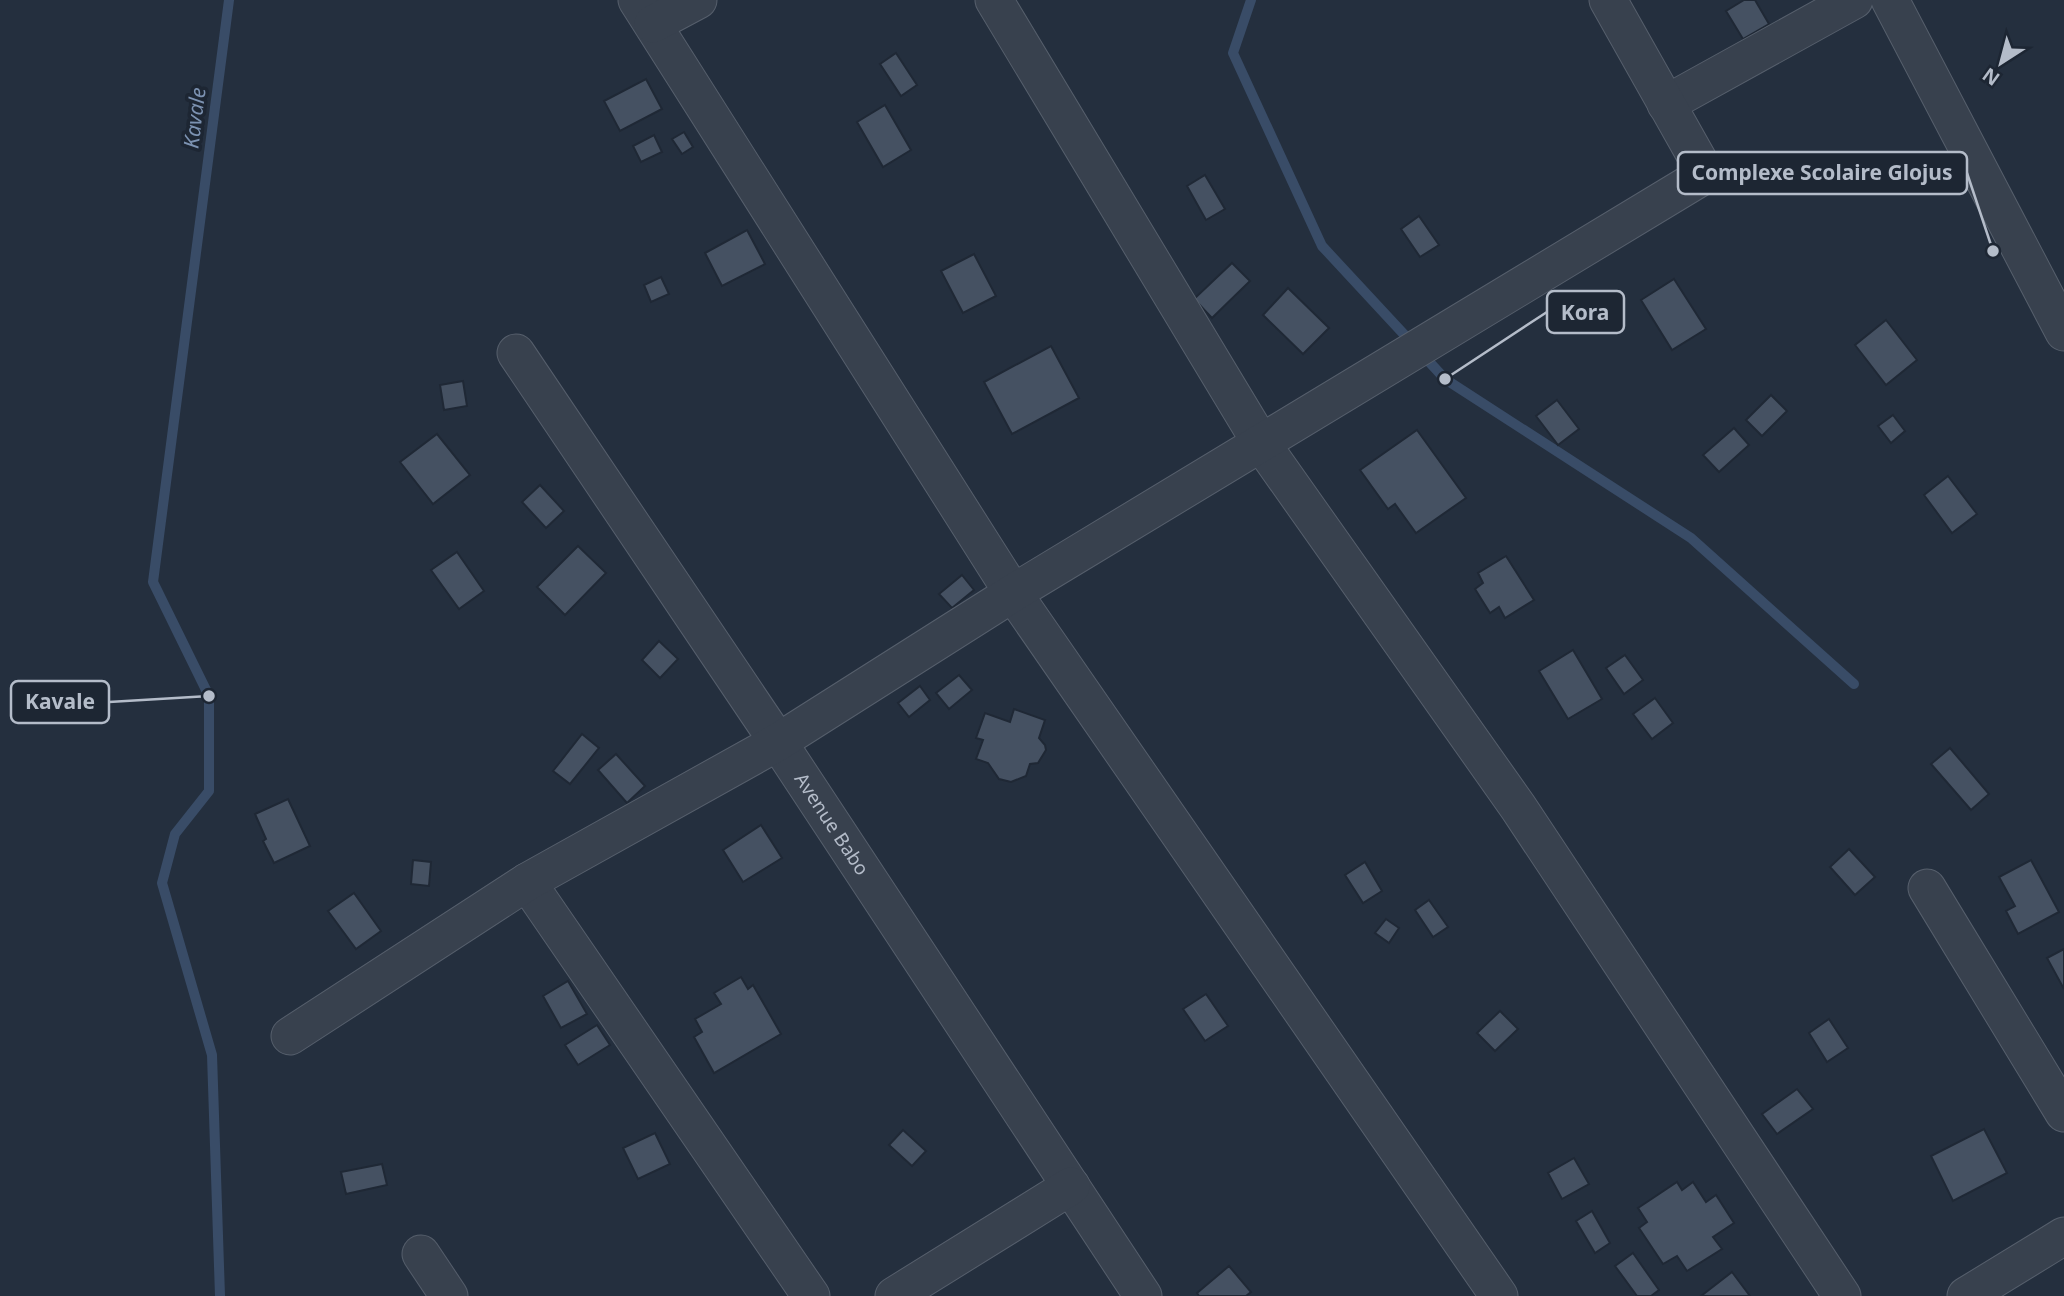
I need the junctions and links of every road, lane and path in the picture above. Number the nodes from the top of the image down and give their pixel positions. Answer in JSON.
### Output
{"nodes":[{"id":1,"x":698,"y":0,"type":"edge"},
{"id":2,"x":994,"y":0,"type":"edge"},
{"id":3,"x":1608,"y":0,"type":"edge"},
{"id":4,"x":1854,"y":0,"type":"edge"},
{"id":5,"x":1890,"y":0,"type":"edge"},
{"id":6,"x":645,"y":12,"type":"edge"},
{"id":7,"x":1666,"y":104,"type":"junction"},
{"id":8,"x":2064,"y":332,"type":"edge"},
{"id":9,"x":516,"y":353,"type":"dead end"},
{"id":10,"x":1261,"y":443,"type":"junction"},
{"id":11,"x":1013,"y":593,"type":"junction"},
{"id":12,"x":778,"y":742,"type":"junction"},
{"id":13,"x":527,"y":881,"type":"junction"},
{"id":14,"x":1927,"y":888,"type":"dead end"},
{"id":15,"x":290,"y":1036,"type":"dead end"},
{"id":16,"x":2064,"y":1113,"type":"edge"},
{"id":17,"x":1071,"y":1186,"type":"junction"},
{"id":18,"x":2064,"y":1236,"type":"edge"},
{"id":19,"x":421,"y":1254,"type":"dead end"},
{"id":20,"x":449,"y":1296,"type":"edge"},
{"id":21,"x":811,"y":1296,"type":"edge"},
{"id":22,"x":894,"y":1296,"type":"edge"},
{"id":23,"x":1143,"y":1296,"type":"edge"},
{"id":24,"x":1499,"y":1296,"type":"edge"},
{"id":25,"x":1842,"y":1296,"type":"edge"},
{"id":26,"x":1966,"y":1296,"type":"edge"}],
"edges":[{"from":1,"to":6,"type":"street"},
{"from":2,"to":10,"type":"street"},
{"from":3,"to":7,"type":"street"},
{"from":4,"to":7,"type":"street"},
{"from":5,"to":8,"type":"street"},
{"from":6,"to":11,"type":"street"},
{"from":7,"to":10,"type":"street"},
{"from":9,"to":12,"type":"street","name":"Avenue Babo"},
{"from":10,"to":11,"type":"street"},
{"from":10,"to":25,"type":"street"},
{"from":11,"to":12,"type":"street"},
{"from":11,"to":24,"type":"street"},
{"from":12,"to":13,"type":"street"},
{"from":12,"to":17,"type":"street","name":"Avenue Babo"},
{"from":13,"to":15,"type":"street"},
{"from":13,"to":21,"type":"street"},
{"from":14,"to":16,"type":"street"},
{"from":17,"to":22,"type":"street"},
{"from":17,"to":23,"type":"street","name":"Avenue Babo"},
{"from":18,"to":26,"type":"street"},
{"from":19,"to":20,"type":"street"}]}
